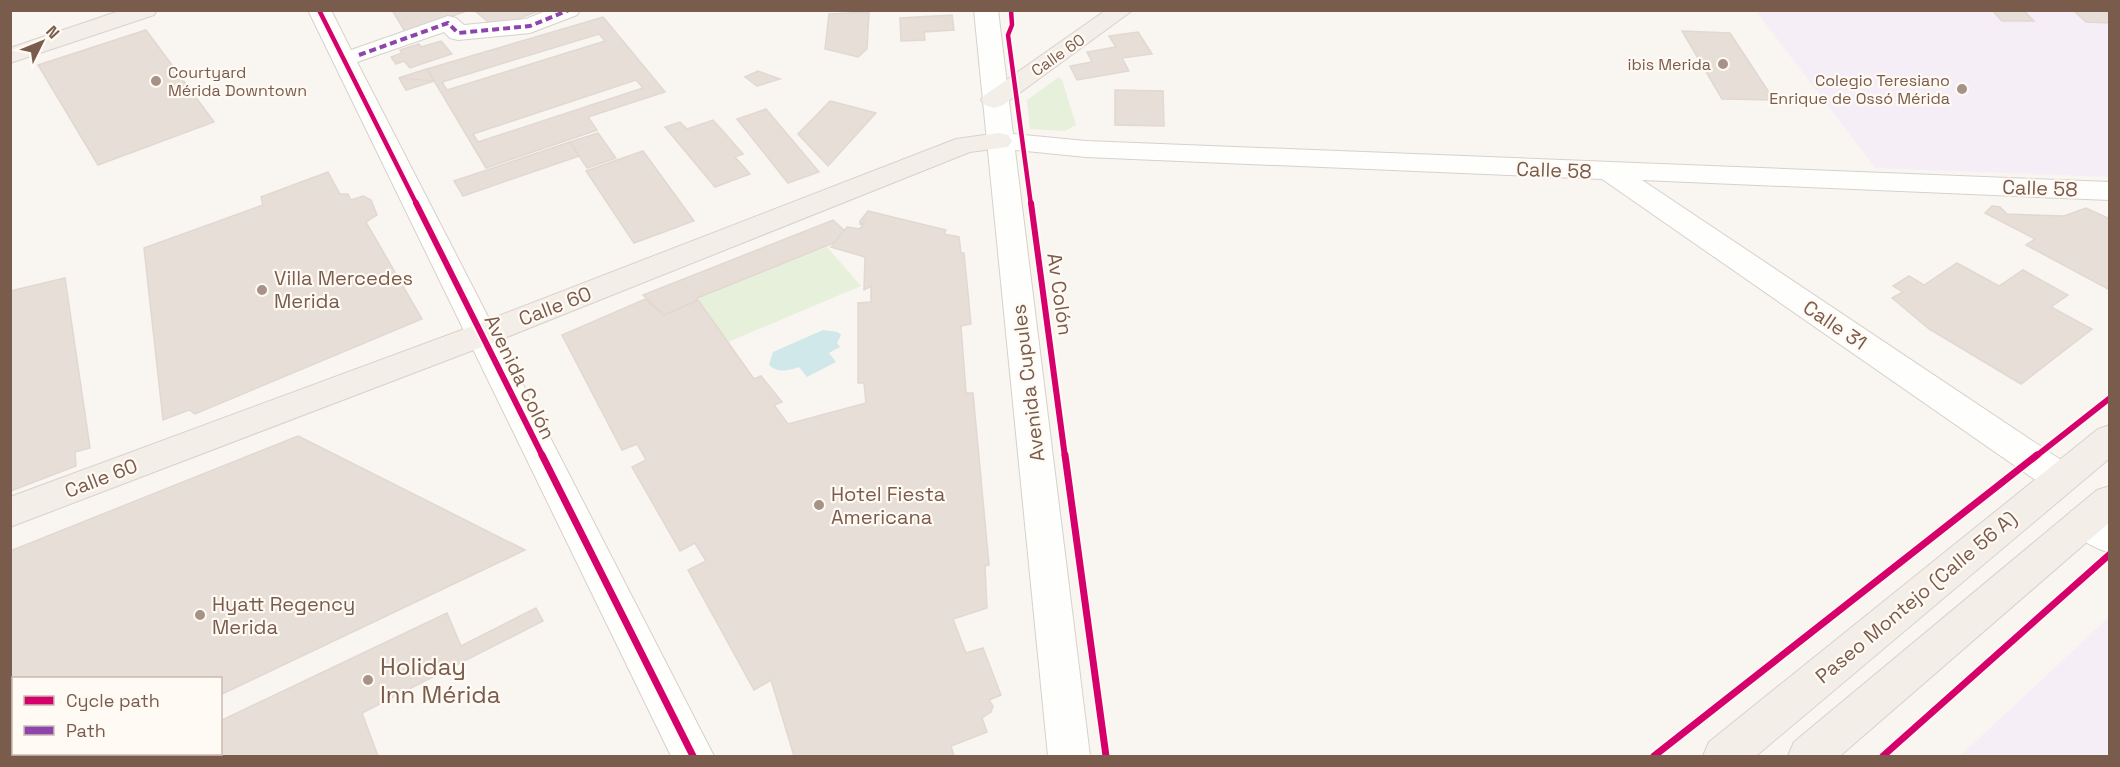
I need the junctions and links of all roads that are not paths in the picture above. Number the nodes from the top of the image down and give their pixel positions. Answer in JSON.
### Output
{"nodes":[{"id":1,"x":146,"y":10,"type":"edge"},
{"id":2,"x":319,"y":10,"type":"edge"},
{"id":3,"x":569,"y":10,"type":"edge"},
{"id":4,"x":986,"y":10,"type":"edge"},
{"id":5,"x":1122,"y":10,"type":"edge"},
{"id":6,"x":359,"y":55,"type":"dead end"},
{"id":7,"x":10,"y":56,"type":"edge"},
{"id":8,"x":994,"y":100,"type":"junction"},
{"id":9,"x":999,"y":141,"type":"junction"},
{"id":10,"x":1611,"y":172,"type":"junction"},
{"id":11,"x":2107,"y":193,"type":"edge"},
{"id":12,"x":481,"y":335,"type":"junction"},
{"id":13,"x":2109,"y":438,"type":"edge"},
{"id":14,"x":2060,"y":478,"type":"junction"},
{"id":15,"x":10,"y":512,"type":"edge"},
{"id":16,"x":2101,"y":520,"type":"edge"},
{"id":17,"x":693,"y":756,"type":"edge"},
{"id":18,"x":1070,"y":756,"type":"edge"},
{"id":19,"x":1724,"y":756,"type":"edge"},
{"id":20,"x":1809,"y":756,"type":"edge"}],
"edges":[{"from":1,"to":7,"type":"main road"},
{"from":2,"to":12,"type":"street","name":"Avenida Colón"},
{"from":3,"to":6,"type":"street"},
{"from":4,"to":8,"type":"street","name":"Avenida Cupules"},
{"from":5,"to":8,"type":"main road","name":"Calle 60"},
{"from":8,"to":9,"type":"street","name":"Avenida Cupules"},
{"from":9,"to":10,"type":"street","name":"Calle 58"},
{"from":9,"to":12,"type":"main road","name":"Calle 60"},
{"from":9,"to":18,"type":"street","name":"Avenida Cupules"},
{"from":10,"to":11,"type":"street","name":"Calle 58"},
{"from":10,"to":14,"type":"street","name":"Calle 31"},
{"from":12,"to":15,"type":"main road","name":"Calle 60"},
{"from":12,"to":17,"type":"street","name":"Avenida Colón"},
{"from":13,"to":14,"type":"main road","name":"Paseo Montejo (Calle 56 A)"},
{"from":14,"to":19,"type":"main road","name":"Paseo Montejo (Calle 56 A)"},
{"from":16,"to":20,"type":"main road"}]}
